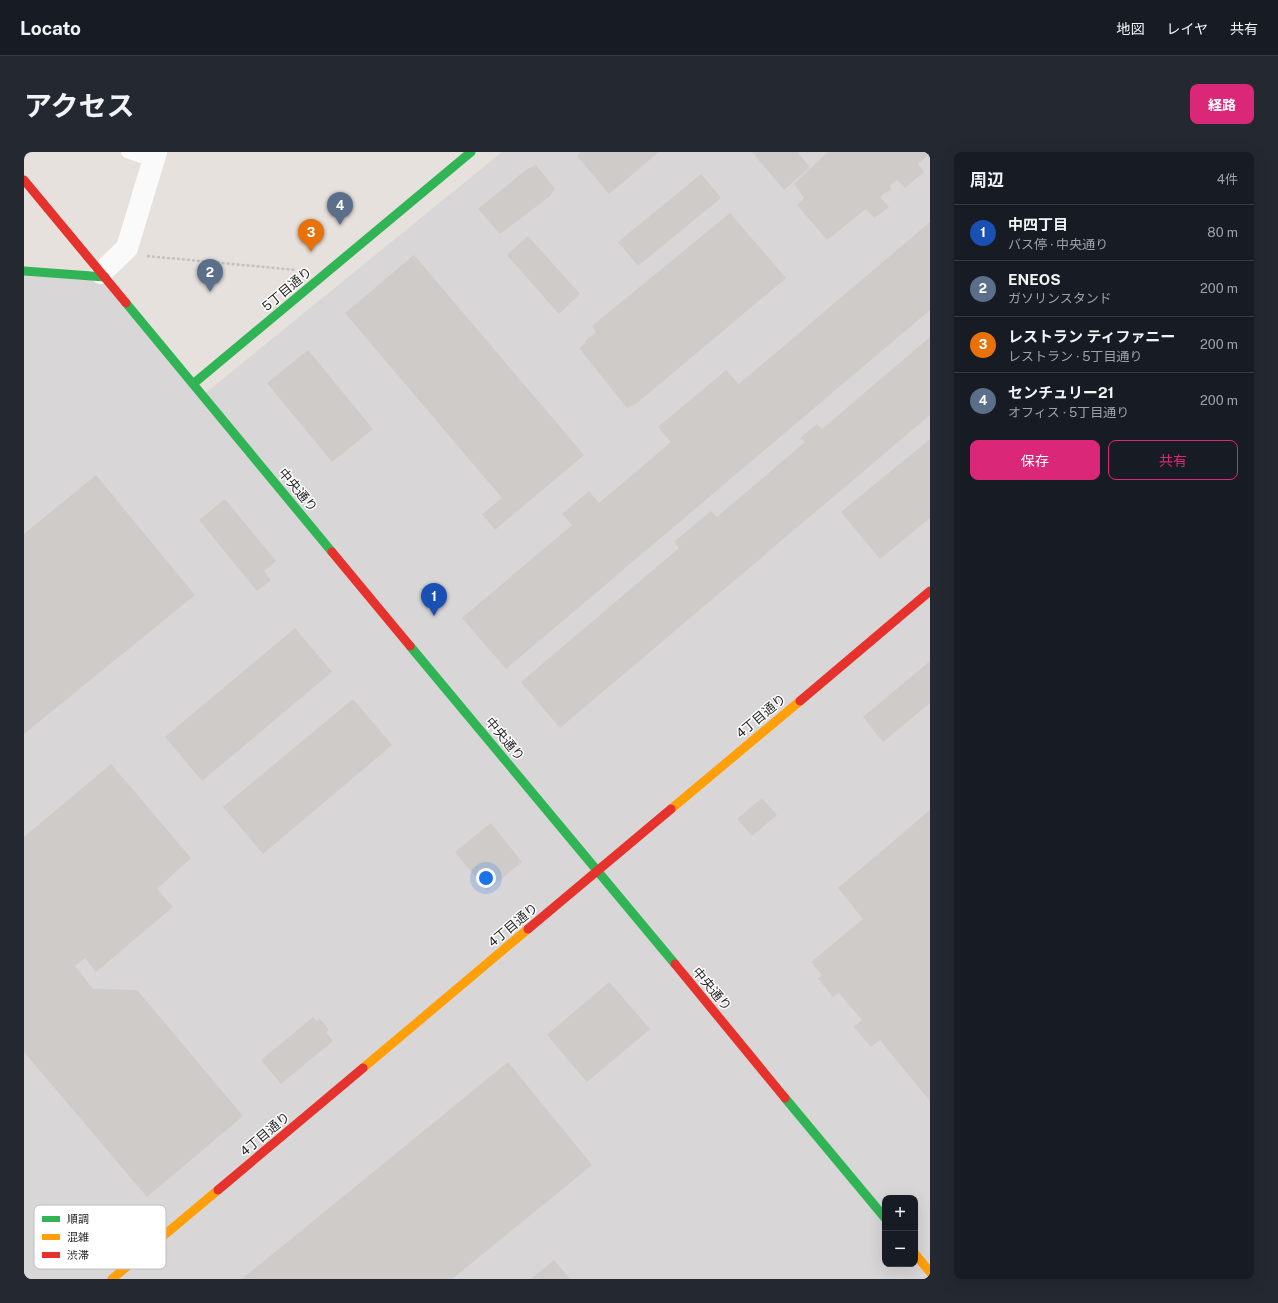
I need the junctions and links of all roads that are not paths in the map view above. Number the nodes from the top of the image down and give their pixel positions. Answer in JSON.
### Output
{"nodes":[{"id":1,"x":127,"y":152,"type":"edge"},
{"id":2,"x":471,"y":152,"type":"edge"},
{"id":3,"x":155,"y":156,"type":"edge"},
{"id":4,"x":24,"y":180,"type":"edge"},
{"id":5,"x":24,"y":271,"type":"edge"},
{"id":6,"x":103,"y":275,"type":"junction"},
{"id":7,"x":193,"y":384,"type":"junction"},
{"id":8,"x":930,"y":591,"type":"edge"},
{"id":9,"x":597,"y":871,"type":"junction"},
{"id":10,"x":882,"y":1214,"type":"edge"},
{"id":11,"x":166,"y":1234,"type":"edge"},
{"id":12,"x":918,"y":1258,"type":"edge"},
{"id":13,"x":124,"y":1269,"type":"edge"},
{"id":14,"x":930,"y":1272,"type":"edge"},
{"id":15,"x":112,"y":1279,"type":"edge"}],
"edges":[{"from":1,"to":3,"type":"lane"},
{"from":2,"to":7,"type":"street","name":"5丁目通り"},
{"from":3,"to":6,"type":"street"},
{"from":4,"to":6,"type":"street","name":"中央通り"},
{"from":5,"to":6,"type":"street"},
{"from":6,"to":7,"type":"street","name":"中央通り"},
{"from":7,"to":9,"type":"street","name":"中央通り"},
{"from":8,"to":9,"type":"street","name":"4丁目通り"},
{"from":9,"to":10,"type":"street","name":"中央通り"},
{"from":9,"to":11,"type":"street","name":"4丁目通り"},
{"from":12,"to":14,"type":"street"},
{"from":13,"to":15,"type":"street","name":"4丁目通り"}]}
